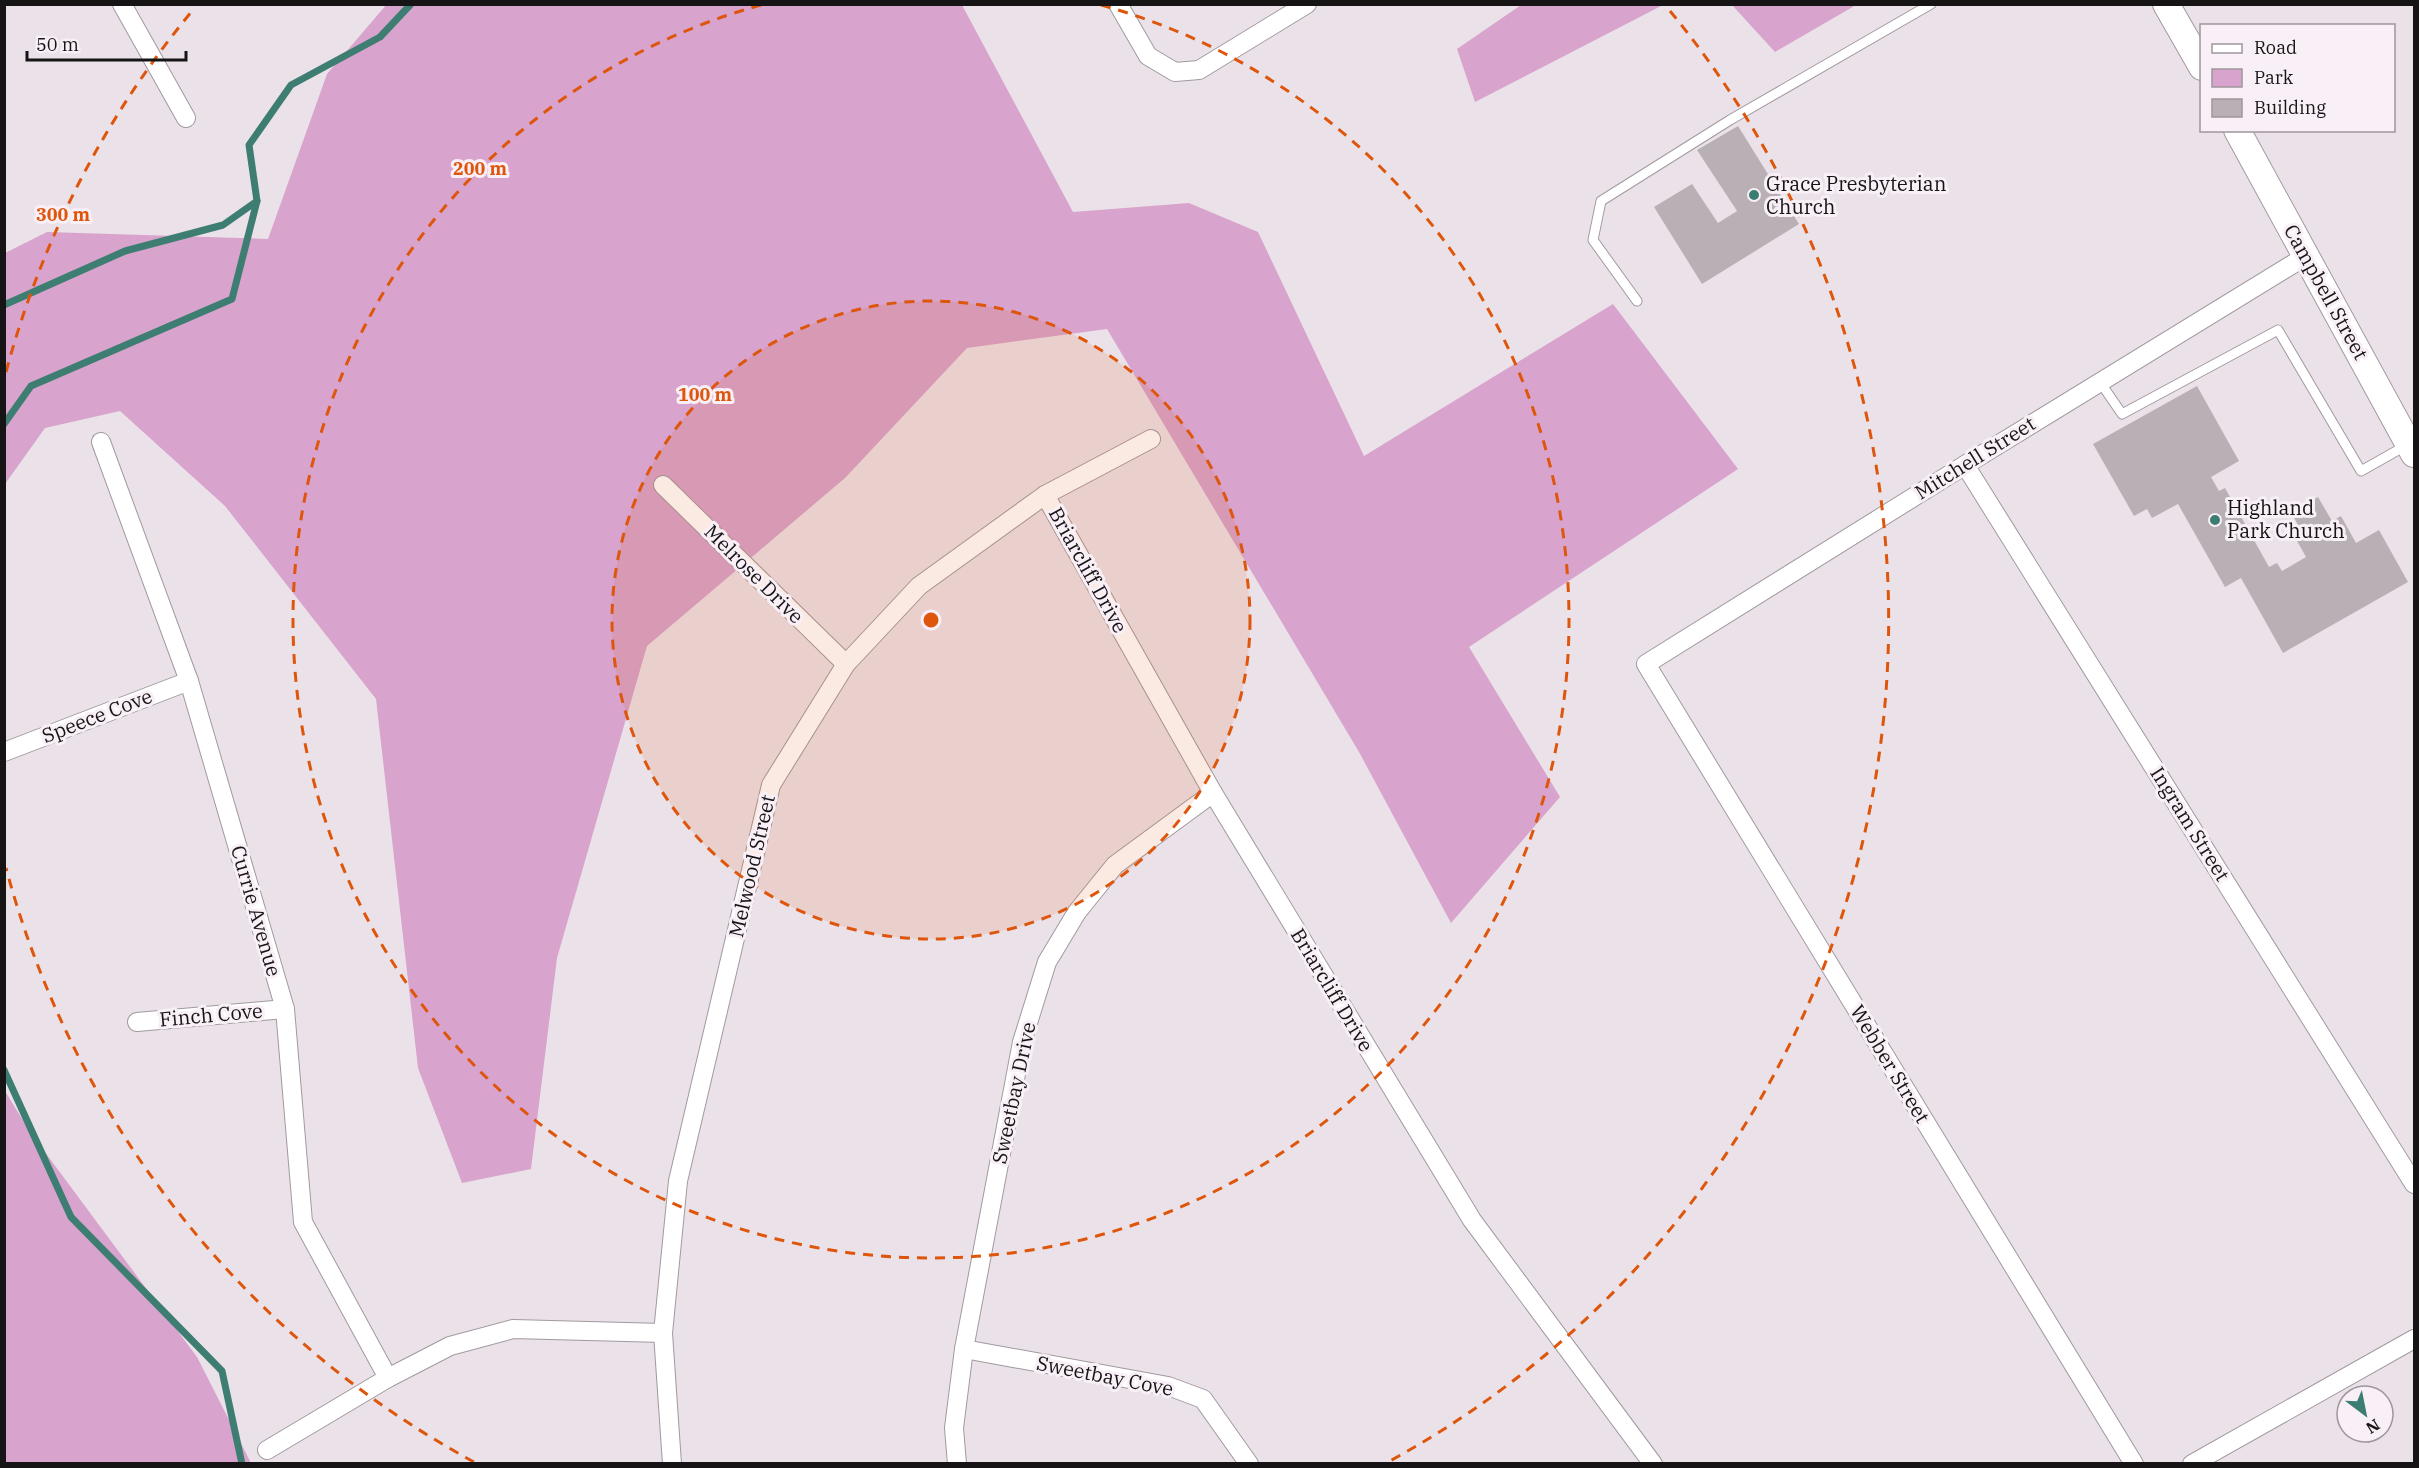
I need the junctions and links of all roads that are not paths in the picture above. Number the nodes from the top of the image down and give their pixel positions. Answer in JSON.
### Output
{"nodes":[{"id":1,"x":122,"y":4,"type":"edge"},
{"id":2,"x":1118,"y":4,"type":"edge"},
{"id":3,"x":1307,"y":4,"type":"edge"},
{"id":4,"x":1931,"y":4,"type":"edge"},
{"id":5,"x":2166,"y":4,"type":"edge"},
{"id":6,"x":2200,"y":64,"type":"edge"},
{"id":7,"x":186,"y":118,"type":"dead end"},
{"id":8,"x":2238,"y":132,"type":"edge"},
{"id":9,"x":2306,"y":256,"type":"junction"},
{"id":10,"x":1637,"y":301,"type":"dead end"},
{"id":11,"x":2100,"y":382,"type":"junction"},
{"id":12,"x":1151,"y":439,"type":"dead end"},
{"id":13,"x":101,"y":442,"type":"dead end"},
{"id":14,"x":2412,"y":449,"type":"edge"},
{"id":15,"x":1965,"y":465,"type":"junction"},
{"id":16,"x":663,"y":485,"type":"dead end"},
{"id":17,"x":1045,"y":495,"type":"junction"},
{"id":18,"x":846,"y":664,"type":"junction"},
{"id":19,"x":1646,"y":664,"type":"joint"},
{"id":20,"x":189,"y":681,"type":"junction"},
{"id":21,"x":4,"y":752,"type":"edge"},
{"id":22,"x":1214,"y":793,"type":"junction"},
{"id":23,"x":285,"y":1009,"type":"junction"},
{"id":24,"x":137,"y":1022,"type":"dead end"},
{"id":25,"x":2415,"y":1184,"type":"edge"},
{"id":26,"x":663,"y":1333,"type":"junction"},
{"id":27,"x":2415,"y":1339,"type":"edge"},
{"id":28,"x":964,"y":1349,"type":"junction"},
{"id":29,"x":388,"y":1378,"type":"junction"},
{"id":30,"x":267,"y":1450,"type":"dead end"},
{"id":31,"x":672,"y":1464,"type":"edge"},
{"id":32,"x":957,"y":1464,"type":"edge"},
{"id":33,"x":1249,"y":1464,"type":"edge"},
{"id":34,"x":1653,"y":1464,"type":"edge"},
{"id":35,"x":2134,"y":1464,"type":"edge"},
{"id":36,"x":2192,"y":1464,"type":"edge"}],
"edges":[{"from":1,"to":7,"type":"street"},
{"from":2,"to":3,"type":"street"},
{"from":4,"to":10,"type":"lane"},
{"from":5,"to":6,"type":"main road"},
{"from":8,"to":9,"type":"main road","name":"Campbell Street"},
{"from":9,"to":11,"type":"street","name":"Mitchell Street"},
{"from":9,"to":14,"type":"main road","name":"Campbell Street"},
{"from":11,"to":14,"type":"lane"},
{"from":11,"to":15,"type":"street","name":"Mitchell Street"},
{"from":12,"to":17,"type":"street","name":"Melwood Street"},
{"from":13,"to":20,"type":"street","name":"Currie Avenue"},
{"from":15,"to":19,"type":"street","name":"Mitchell Street"},
{"from":15,"to":25,"type":"street","name":"Ingram Street"},
{"from":16,"to":18,"type":"street","name":"Melrose Drive"},
{"from":17,"to":18,"type":"street","name":"Melwood Street"},
{"from":17,"to":22,"type":"street","name":"Briarcliff Drive"},
{"from":18,"to":26,"type":"street","name":"Melwood Street"},
{"from":19,"to":35,"type":"street","name":"Webber Street"},
{"from":20,"to":21,"type":"street","name":"Speece Cove"},
{"from":20,"to":23,"type":"street","name":"Currie Avenue"},
{"from":22,"to":28,"type":"street","name":"Sweetbay Drive"},
{"from":22,"to":34,"type":"street","name":"Briarcliff Drive"},
{"from":23,"to":24,"type":"street","name":"Finch Cove"},
{"from":23,"to":29,"type":"street","name":"Currie Avenue"},
{"from":26,"to":29,"type":"street"},
{"from":26,"to":31,"type":"street","name":"Melwood Street"},
{"from":27,"to":36,"type":"street"},
{"from":28,"to":32,"type":"street","name":"Sweetbay Drive"},
{"from":28,"to":33,"type":"street","name":"Sweetbay Cove"},
{"from":29,"to":30,"type":"street"}]}
